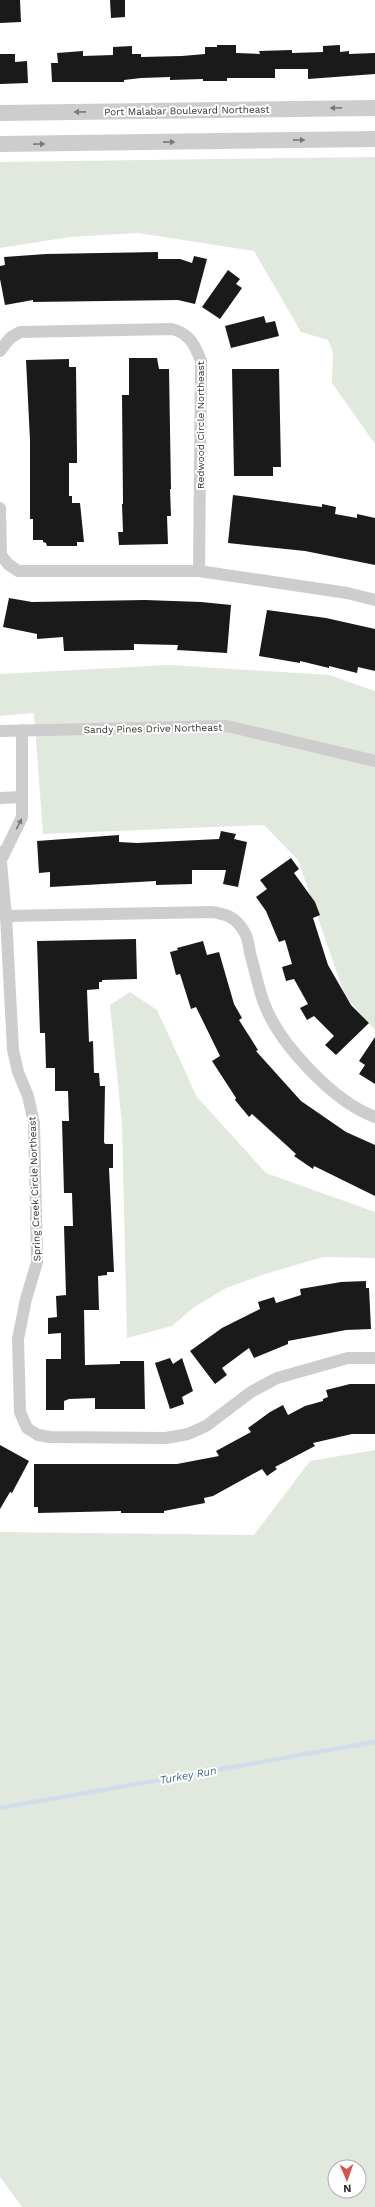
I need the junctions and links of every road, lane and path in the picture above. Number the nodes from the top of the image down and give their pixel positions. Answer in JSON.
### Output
{"nodes":[{"id":1,"x":375,"y":108,"type":"edge"},
{"id":2,"x":0,"y":113,"type":"edge"},
{"id":3,"x":375,"y":139,"type":"edge"},
{"id":4,"x":0,"y":144,"type":"edge"},
{"id":5,"x":0,"y":351,"type":"edge"},
{"id":6,"x":0,"y":508,"type":"edge"},
{"id":7,"x":199,"y":571,"type":"junction"},
{"id":8,"x":375,"y":600,"type":"edge"},
{"id":9,"x":22,"y":730,"type":"junction"},
{"id":10,"x":0,"y":731,"type":"edge"},
{"id":11,"x":375,"y":761,"type":"edge"},
{"id":12,"x":22,"y":797,"type":"junction"},
{"id":13,"x":0,"y":798,"type":"edge"},
{"id":14,"x":1,"y":855,"type":"edge"},
{"id":15,"x":6,"y":916,"type":"junction"},
{"id":16,"x":375,"y":1117,"type":"edge"},
{"id":17,"x":375,"y":1358,"type":"edge"}],
"edges":[{"from":1,"to":2,"type":"street","name":"Port Malabar Boulevard Northeast","one_way":true},
{"from":4,"to":3,"type":"street","one_way":true},
{"from":5,"to":7,"type":"street","name":"Redwood Circle Northeast"},
{"from":6,"to":7,"type":"street"},
{"from":7,"to":8,"type":"street"},
{"from":9,"to":10,"type":"street","name":"Sandy Pines Drive Northeast"},
{"from":9,"to":11,"type":"street","name":"Sandy Pines Drive Northeast"},
{"from":9,"to":12,"type":"street","name":"Spring Creek Circle Northeast"},
{"from":12,"to":13,"type":"street"},
{"from":14,"to":12,"type":"street","name":"Spring Creek Circle Northeast","one_way":true},
{"from":14,"to":15,"type":"street","name":"Spring Creek Circle Northeast"},
{"from":15,"to":16,"type":"street"},
{"from":15,"to":17,"type":"street","name":"Spring Creek Circle Northeast"}]}
